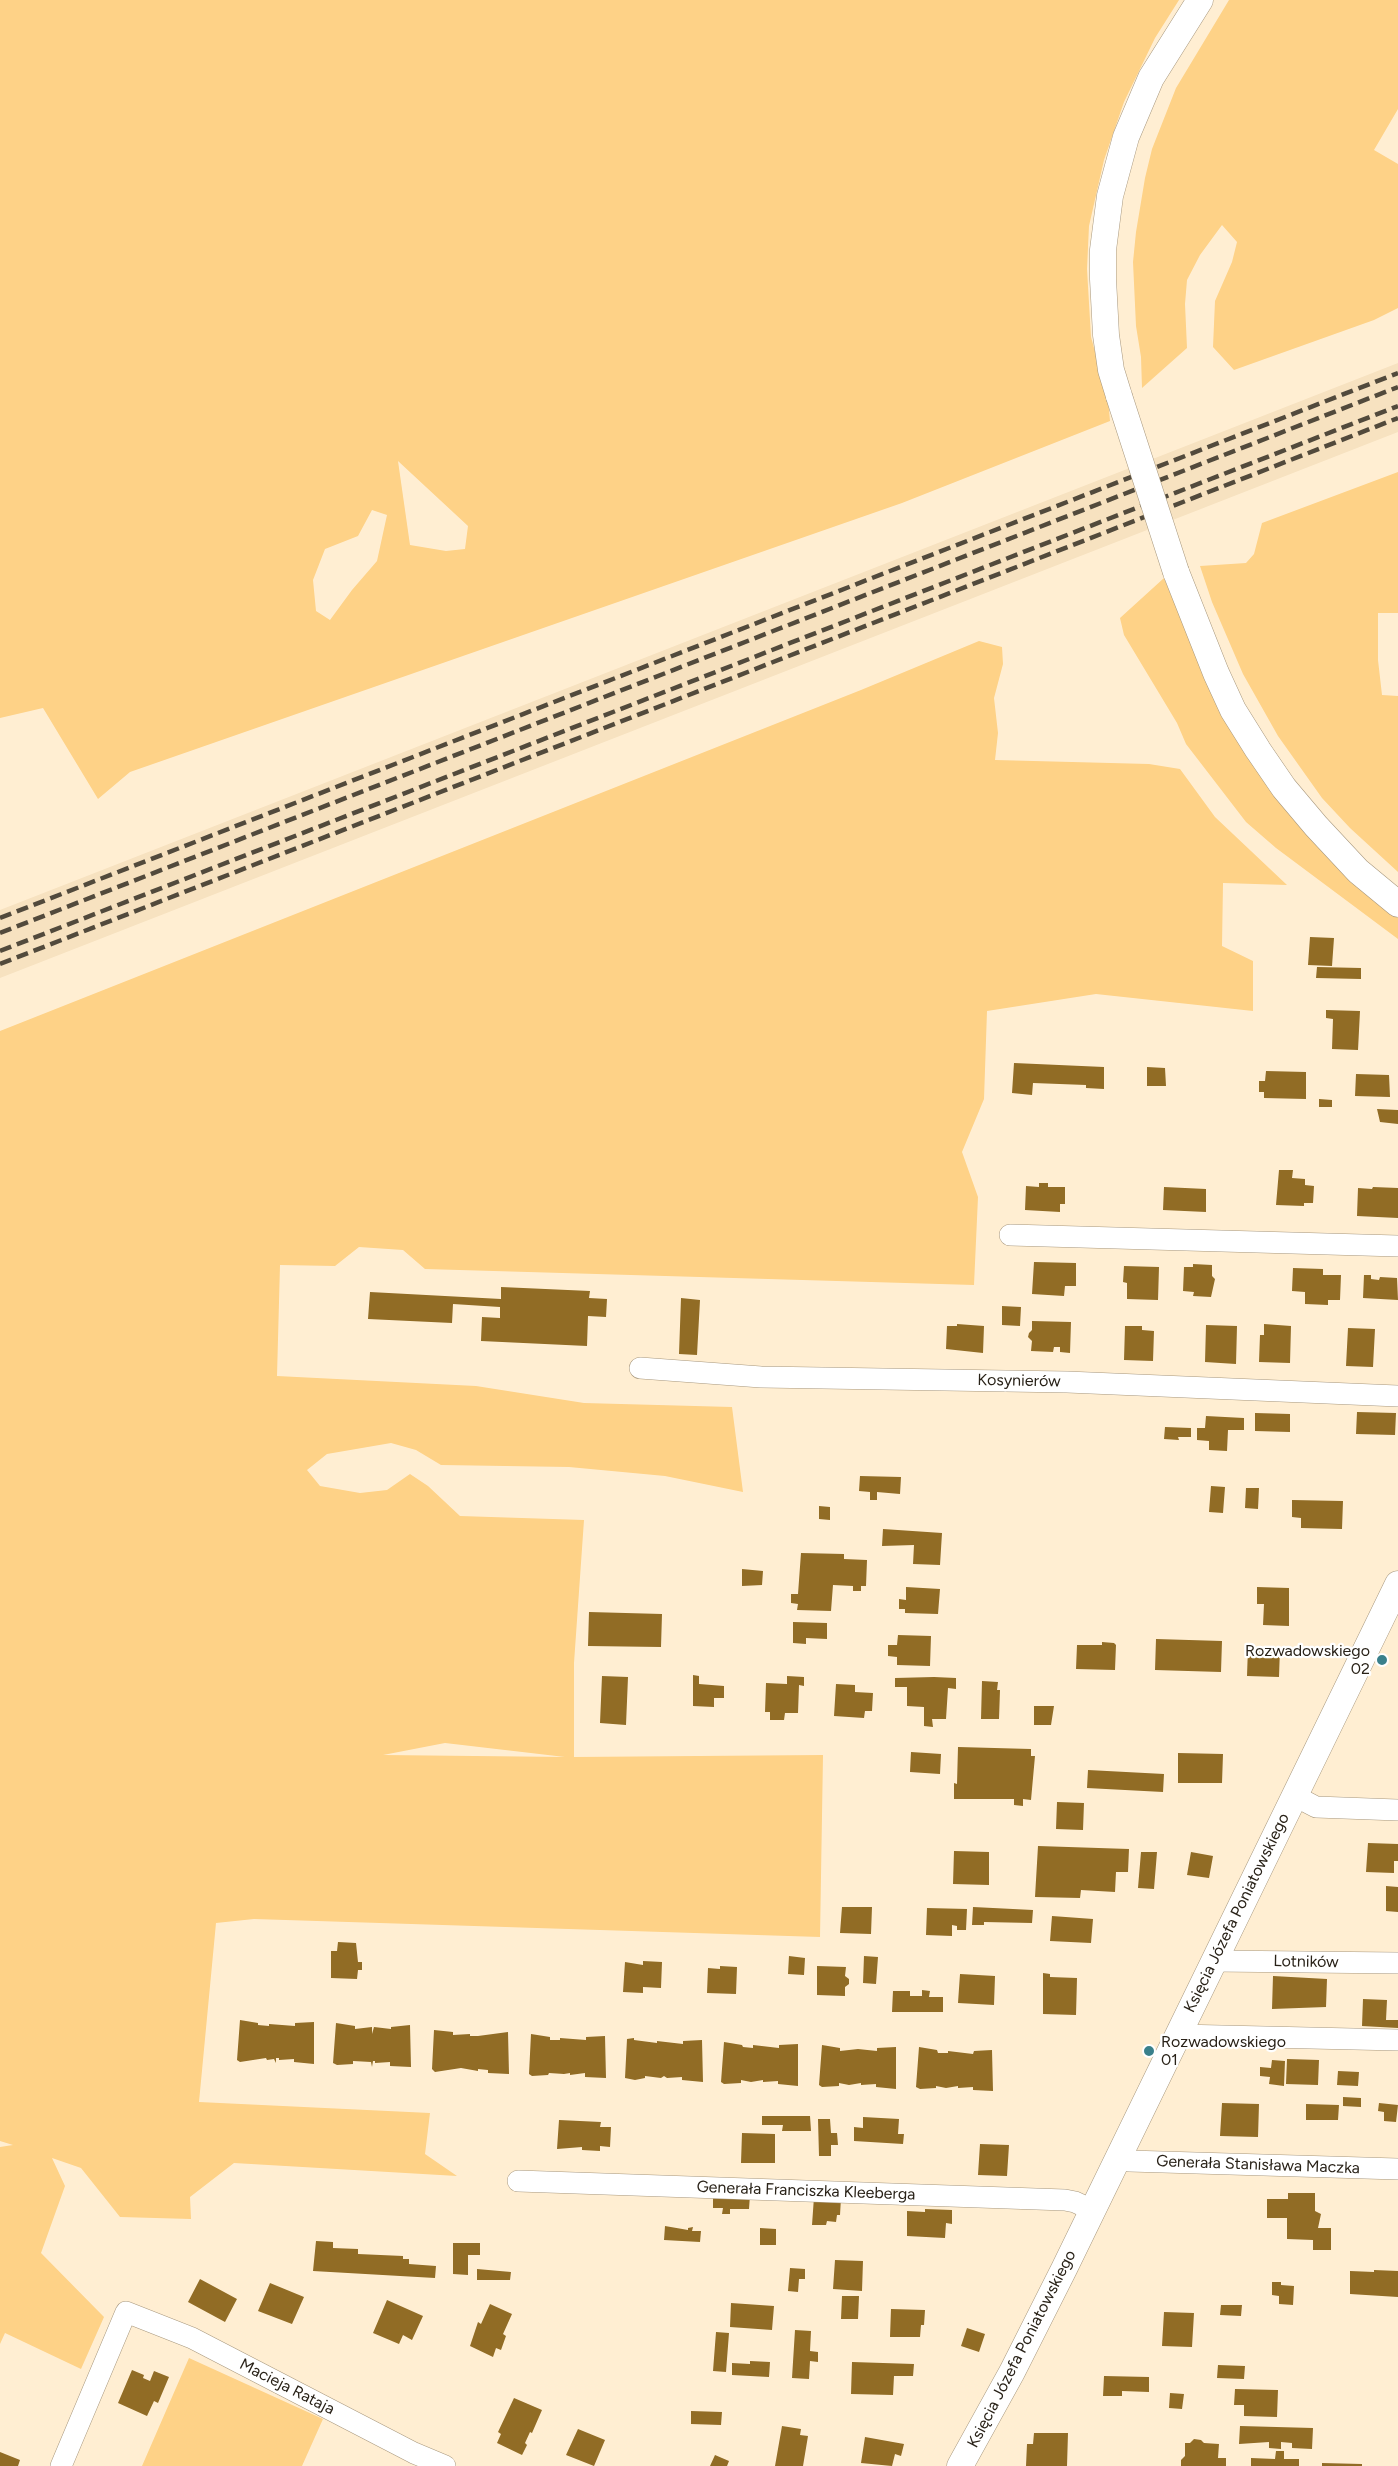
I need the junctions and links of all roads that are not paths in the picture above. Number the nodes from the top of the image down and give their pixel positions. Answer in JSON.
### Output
{"nodes":[{"id":1,"x":1200,"y":0,"type":"edge"},
{"id":2,"x":1398,"y":904,"type":"edge"},
{"id":3,"x":1010,"y":1235,"type":"dead end"},
{"id":4,"x":1398,"y":1245,"type":"edge"},
{"id":5,"x":640,"y":1368,"type":"dead end"},
{"id":6,"x":1398,"y":1396,"type":"edge"},
{"id":7,"x":1398,"y":1584,"type":"edge"},
{"id":8,"x":1295,"y":1796,"type":"junction"},
{"id":9,"x":1398,"y":1810,"type":"edge"},
{"id":10,"x":1214,"y":1961,"type":"junction"},
{"id":11,"x":1398,"y":1963,"type":"edge"},
{"id":12,"x":1178,"y":2035,"type":"junction"},
{"id":13,"x":1398,"y":2040,"type":"edge"},
{"id":14,"x":1118,"y":2156,"type":"junction"},
{"id":15,"x":1398,"y":2169,"type":"edge"},
{"id":16,"x":518,"y":2181,"type":"dead end"},
{"id":17,"x":1092,"y":2210,"type":"junction"},
{"id":18,"x":411,"y":2459,"type":"edge"},
{"id":19,"x":61,"y":2466,"type":"edge"},
{"id":20,"x":445,"y":2466,"type":"edge"},
{"id":21,"x":960,"y":2466,"type":"edge"}],
"edges":[{"from":1,"to":2,"type":"street","bridge":true},
{"from":3,"to":4,"type":"street"},
{"from":5,"to":6,"type":"street","name":"Kosynierów"},
{"from":7,"to":8,"type":"street","name":"Księcia Józefa Poniatowskiego"},
{"from":8,"to":9,"type":"street"},
{"from":8,"to":10,"type":"street","name":"Księcia Józefa Poniatowskiego"},
{"from":10,"to":11,"type":"street","name":"Lotników"},
{"from":10,"to":12,"type":"street","name":"Księcia Józefa Poniatowskiego"},
{"from":12,"to":13,"type":"street"},
{"from":12,"to":14,"type":"street","name":"Księcia Józefa Poniatowskiego"},
{"from":14,"to":15,"type":"street","name":"Generała Stanisława Maczka"},
{"from":14,"to":17,"type":"street","name":"Księcia Józefa Poniatowskiego"},
{"from":16,"to":17,"type":"street","name":"Generała Franciszka Kleeberga"},
{"from":17,"to":21,"type":"street","name":"Księcia Józefa Poniatowskiego"},
{"from":18,"to":19,"type":"street","name":"Macieja Rataja"},
{"from":18,"to":20,"type":"street","name":"Macieja Rataja"}]}
